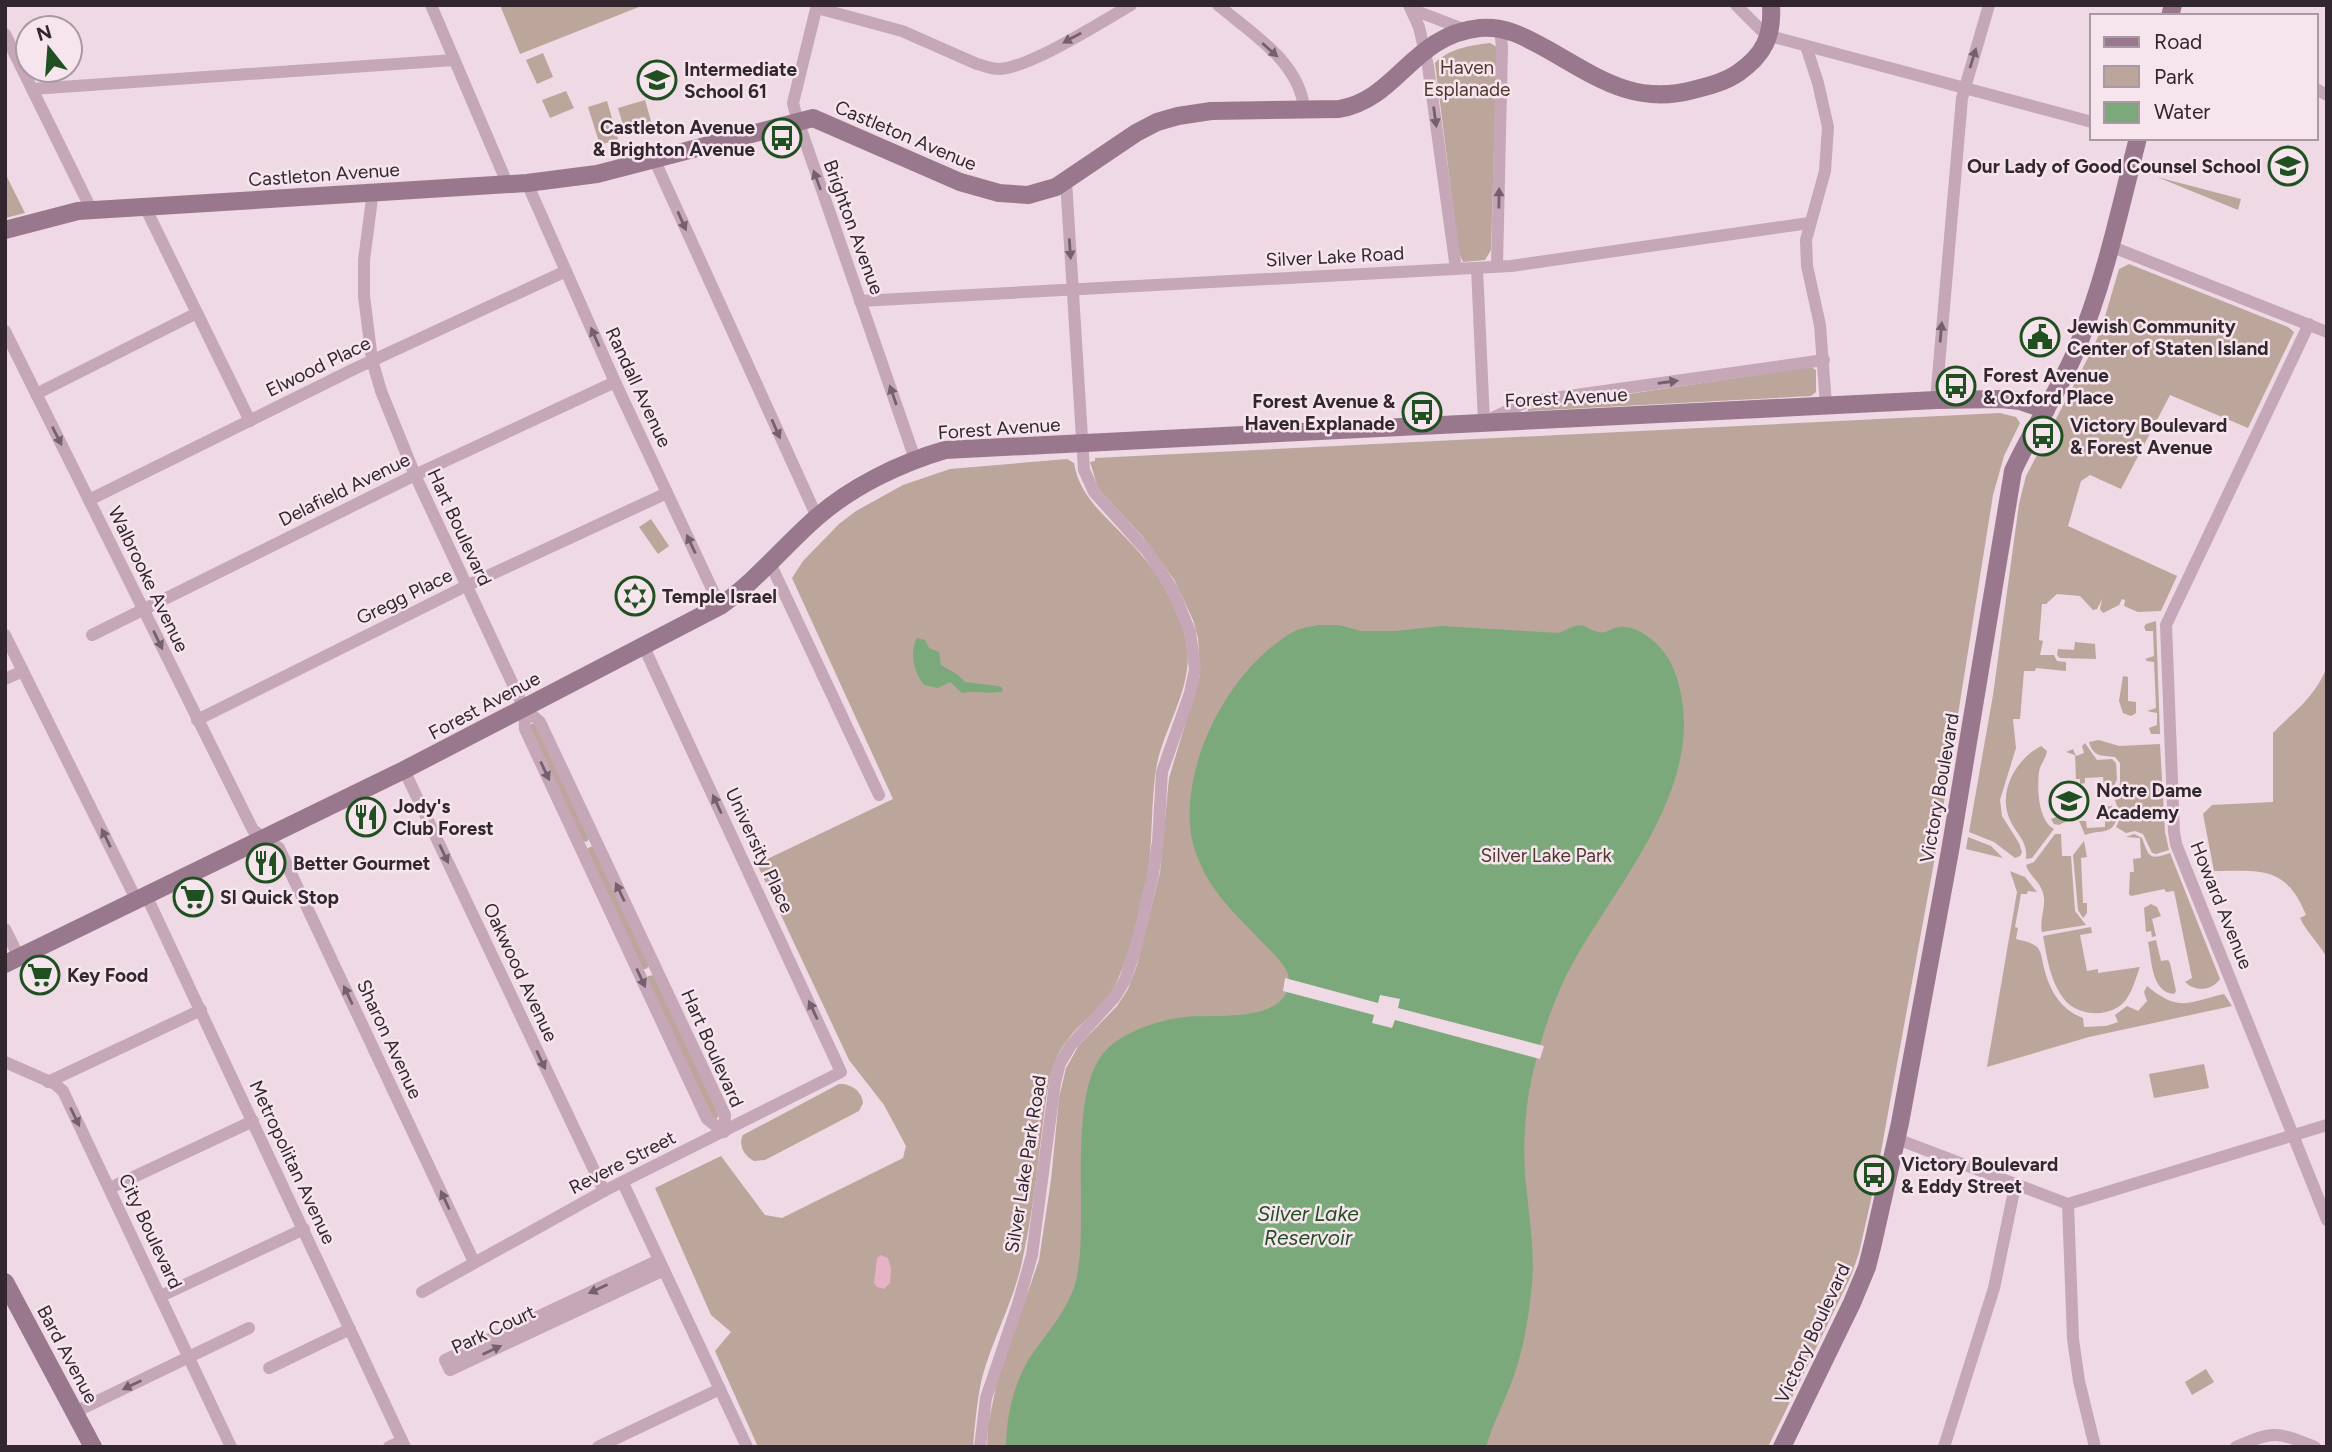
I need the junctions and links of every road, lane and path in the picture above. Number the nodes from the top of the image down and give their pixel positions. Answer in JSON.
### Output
{"nodes":[{"id":1,"x":431,"y":5,"type":"edge"},
{"id":2,"x":1132,"y":5,"type":"edge"},
{"id":3,"x":1218,"y":5,"type":"edge"},
{"id":4,"x":1736,"y":5,"type":"edge"},
{"id":5,"x":1771,"y":5,"type":"edge"},
{"id":6,"x":1989,"y":5,"type":"edge"},
{"id":7,"x":817,"y":6,"type":"edge"},
{"id":8,"x":1410,"y":7,"type":"edge"},
{"id":9,"x":1500,"y":29,"type":"junction"},
{"id":10,"x":1466,"y":30,"type":"junction"},
{"id":11,"x":5,"y":34,"type":"edge"},
{"id":12,"x":1770,"y":36,"type":"junction"},
{"id":13,"x":1806,"y":46,"type":"junction"},
{"id":14,"x":1424,"y":50,"type":"junction"},
{"id":15,"x":454,"y":60,"type":"junction"},
{"id":16,"x":32,"y":89,"type":"junction"},
{"id":17,"x":1964,"y":89,"type":"junction"},
{"id":18,"x":1304,"y":109,"type":"junction"},
{"id":19,"x":797,"y":121,"type":"junction"},
{"id":20,"x":2090,"y":121,"type":"edge"},
{"id":21,"x":2137,"y":140,"type":"edge"},
{"id":22,"x":654,"y":159,"type":"junction"},
{"id":23,"x":1066,"y":181,"type":"junction"},
{"id":24,"x":507,"y":183,"type":"junction"},
{"id":25,"x":527,"y":183,"type":"junction"},
{"id":26,"x":373,"y":191,"type":"junction"},
{"id":27,"x":145,"y":208,"type":"junction"},
{"id":28,"x":92,"y":211,"type":"junction"},
{"id":29,"x":1810,"y":223,"type":"junction"},
{"id":30,"x":5,"y":230,"type":"edge"},
{"id":31,"x":2110,"y":246,"type":"junction"},
{"id":32,"x":1497,"y":266,"type":"junction"},
{"id":33,"x":1477,"y":268,"type":"junction"},
{"id":34,"x":1456,"y":269,"type":"junction"},
{"id":35,"x":566,"y":271,"type":"junction"},
{"id":36,"x":1073,"y":289,"type":"junction"},
{"id":37,"x":860,"y":301,"type":"junction"},
{"id":38,"x":197,"y":313,"type":"junction"},
{"id":39,"x":2309,"y":324,"type":"junction"},
{"id":40,"x":5,"y":331,"type":"edge"},
{"id":41,"x":2327,"y":331,"type":"edge"},
{"id":42,"x":372,"y":360,"type":"junction"},
{"id":43,"x":1824,"y":360,"type":"junction"},
{"id":44,"x":615,"y":382,"type":"junction"},
{"id":45,"x":36,"y":394,"type":"junction"},
{"id":46,"x":1936,"y":400,"type":"junction"},
{"id":47,"x":1826,"y":405,"type":"junction"},
{"id":48,"x":2046,"y":410,"type":"junction"},
{"id":49,"x":250,"y":421,"type":"junction"},
{"id":50,"x":1484,"y":422,"type":"junction"},
{"id":51,"x":1081,"y":443,"type":"junction"},
{"id":52,"x":915,"y":459,"type":"junction"},
{"id":53,"x":415,"y":475,"type":"junction"},
{"id":54,"x":667,"y":493,"type":"junction"},
{"id":55,"x":89,"y":500,"type":"junction"},
{"id":56,"x":817,"y":517,"type":"junction"},
{"id":57,"x":770,"y":562,"type":"junction"},
{"id":58,"x":466,"y":586,"type":"junction"},
{"id":59,"x":720,"y":606,"type":"junction"},
{"id":60,"x":143,"y":610,"type":"junction"},
{"id":61,"x":5,"y":635,"type":"edge"},
{"id":62,"x":92,"y":635,"type":"dead end"},
{"id":63,"x":643,"y":645,"type":"junction"},
{"id":64,"x":23,"y":671,"type":"junction"},
{"id":65,"x":5,"y":679,"type":"edge"},
{"id":66,"x":524,"y":708,"type":"junction"},
{"id":67,"x":197,"y":720,"type":"junction"},
{"id":68,"x":404,"y":770,"type":"junction"},
{"id":69,"x":879,"y":795,"type":"dead end"},
{"id":70,"x":265,"y":839,"type":"junction"},
{"id":71,"x":141,"y":897,"type":"junction"},
{"id":72,"x":5,"y":929,"type":"edge"},
{"id":73,"x":12,"y":960,"type":"edge"},
{"id":74,"x":201,"y":1010,"type":"junction"},
{"id":75,"x":5,"y":1062,"type":"edge"},
{"id":76,"x":841,"y":1072,"type":"joint"},
{"id":77,"x":48,"y":1082,"type":"junction"},
{"id":78,"x":253,"y":1121,"type":"junction"},
{"id":79,"x":2327,"y":1125,"type":"edge"},
{"id":80,"x":724,"y":1132,"type":"junction"},
{"id":81,"x":2292,"y":1136,"type":"junction"},
{"id":82,"x":1897,"y":1139,"type":"junction"},
{"id":83,"x":623,"y":1183,"type":"junction"},
{"id":84,"x":2015,"y":1185,"type":"junction"},
{"id":85,"x":110,"y":1188,"type":"junction"},
{"id":86,"x":604,"y":1191,"type":"junction"},
{"id":87,"x":2067,"y":1204,"type":"junction"},
{"id":88,"x":2327,"y":1220,"type":"edge"},
{"id":89,"x":303,"y":1229,"type":"junction"},
{"id":90,"x":474,"y":1262,"type":"junction"},
{"id":91,"x":662,"y":1265,"type":"junction"},
{"id":92,"x":5,"y":1282,"type":"edge"},
{"id":93,"x":422,"y":1292,"type":"dead end"},
{"id":94,"x":161,"y":1296,"type":"junction"},
{"id":95,"x":249,"y":1328,"type":"dead end"},
{"id":96,"x":350,"y":1329,"type":"junction"},
{"id":97,"x":188,"y":1357,"type":"junction"},
{"id":98,"x":269,"y":1368,"type":"dead end"},
{"id":99,"x":720,"y":1389,"type":"junction"},
{"id":100,"x":75,"y":1412,"type":"junction"},
{"id":101,"x":404,"y":1444,"type":"edge"},
{"id":102,"x":2327,"y":1445,"type":"edge"},
{"id":103,"x":93,"y":1447,"type":"edge"},
{"id":104,"x":231,"y":1447,"type":"edge"},
{"id":105,"x":389,"y":1447,"type":"edge"},
{"id":106,"x":598,"y":1447,"type":"edge"},
{"id":107,"x":747,"y":1447,"type":"edge"},
{"id":108,"x":980,"y":1447,"type":"edge"},
{"id":109,"x":1782,"y":1447,"type":"edge"},
{"id":110,"x":1944,"y":1447,"type":"edge"},
{"id":111,"x":2095,"y":1447,"type":"edge"},
{"id":112,"x":2236,"y":1447,"type":"edge"},
{"id":113,"x":2316,"y":1447,"type":"edge"}],
"edges":[{"from":1,"to":15,"type":"street"},
{"from":2,"to":7,"type":"street","one_way":true},
{"from":3,"to":18,"type":"street","one_way":true},
{"from":4,"to":12,"type":"street"},
{"from":5,"to":12,"type":"main road"},
{"from":17,"to":6,"type":"street","one_way":true},
{"from":7,"to":19,"type":"street","name":"Brighton Avenue"},
{"from":8,"to":10,"type":"street"},
{"from":8,"to":14,"type":"street"},
{"from":9,"to":10,"type":"main road","name":"Castleton Avenue"},
{"from":9,"to":12,"type":"main road","name":"Castleton Avenue"},
{"from":32,"to":9,"type":"street","one_way":true},
{"from":10,"to":14,"type":"main road","name":"Castleton Avenue"},
{"from":11,"to":16,"type":"street"},
{"from":12,"to":13,"type":"street"},
{"from":13,"to":17,"type":"street"},
{"from":13,"to":29,"type":"street"},
{"from":14,"to":18,"type":"main road","name":"Castleton Avenue"},
{"from":14,"to":34,"type":"street","one_way":true},
{"from":15,"to":16,"type":"street"},
{"from":15,"to":24,"type":"street"},
{"from":16,"to":28,"type":"street"},
{"from":17,"to":20,"type":"street"},
{"from":46,"to":17,"type":"street","one_way":true},
{"from":18,"to":23,"type":"main road","name":"Castleton Avenue"},
{"from":19,"to":22,"type":"main road","name":"Castleton Avenue"},
{"from":19,"to":23,"type":"main road","name":"Castleton Avenue"},
{"from":37,"to":19,"type":"street","name":"Brighton Avenue","one_way":true},
{"from":21,"to":31,"type":"main road","name":"Victory Boulevard"},
{"from":22,"to":25,"type":"main road","name":"Castleton Avenue"},
{"from":22,"to":56,"type":"street","one_way":true},
{"from":23,"to":36,"type":"street","name":"Silver Lake Park Road","one_way":true},
{"from":24,"to":25,"type":"main road","name":"Castleton Avenue"},
{"from":24,"to":26,"type":"main road","name":"Castleton Avenue"},
{"from":25,"to":35,"type":"street","name":"Randall Avenue"},
{"from":26,"to":27,"type":"main road","name":"Castleton Avenue"},
{"from":26,"to":42,"type":"street","name":"Hart Boulevard"},
{"from":27,"to":28,"type":"main road","name":"Castleton Avenue"},
{"from":27,"to":38,"type":"street"},
{"from":28,"to":30,"type":"main road","name":"Castleton Avenue"},
{"from":29,"to":32,"type":"street","name":"Silver Lake Road"},
{"from":29,"to":43,"type":"street"},
{"from":31,"to":39,"type":"street"},
{"from":31,"to":48,"type":"main road","name":"Victory Boulevard"},
{"from":32,"to":33,"type":"street","name":"Silver Lake Road"},
{"from":33,"to":34,"type":"street","name":"Silver Lake Road"},
{"from":33,"to":50,"type":"street"},
{"from":34,"to":36,"type":"street","name":"Silver Lake Road"},
{"from":35,"to":42,"type":"street","name":"Elwood Place"},
{"from":44,"to":35,"type":"street","name":"Randall Avenue","one_way":true},
{"from":36,"to":37,"type":"street","name":"Silver Lake Road"},
{"from":36,"to":51,"type":"street","name":"Silver Lake Park Road"},
{"from":52,"to":37,"type":"street","name":"Brighton Avenue","one_way":true},
{"from":38,"to":45,"type":"street"},
{"from":38,"to":49,"type":"street"},
{"from":39,"to":41,"type":"street"},
{"from":39,"to":81,"type":"street","name":"Howard Avenue"},
{"from":40,"to":45,"type":"street","name":"Walbrooke Avenue"},
{"from":42,"to":49,"type":"street","name":"Elwood Place"},
{"from":42,"to":53,"type":"street","name":"Hart Boulevard"},
{"from":43,"to":47,"type":"street"},
{"from":50,"to":43,"type":"street","one_way":true},
{"from":44,"to":53,"type":"street","name":"Delafield Avenue"},
{"from":44,"to":54,"type":"street","name":"Randall Avenue"},
{"from":45,"to":55,"type":"street","name":"Walbrooke Avenue","one_way":true},
{"from":46,"to":47,"type":"main road","name":"Forest Avenue"},
{"from":46,"to":48,"type":"main road","name":"Forest Avenue"},
{"from":47,"to":50,"type":"main road","name":"Forest Avenue"},
{"from":48,"to":82,"type":"main road","name":"Victory Boulevard"},
{"from":49,"to":55,"type":"street","name":"Elwood Place"},
{"from":50,"to":51,"type":"main road","name":"Forest Avenue"},
{"from":51,"to":52,"type":"main road","name":"Forest Avenue"},
{"from":51,"to":108,"type":"street","name":"Silver Lake Park Road"},
{"from":52,"to":56,"type":"main road","name":"Forest Avenue"},
{"from":53,"to":58,"type":"street","name":"Hart Boulevard"},
{"from":53,"to":60,"type":"street","name":"Delafield Avenue"},
{"from":54,"to":58,"type":"street","name":"Gregg Place"},
{"from":59,"to":54,"type":"street","name":"Randall Avenue","one_way":true},
{"from":55,"to":60,"type":"street","name":"Walbrooke Avenue"},
{"from":56,"to":57,"type":"main road","name":"Forest Avenue"},
{"from":57,"to":59,"type":"main road","name":"Forest Avenue"},
{"from":57,"to":69,"type":"street"},
{"from":58,"to":66,"type":"street","name":"Hart Boulevard"},
{"from":58,"to":67,"type":"street","name":"Gregg Place"},
{"from":59,"to":63,"type":"main road","name":"Forest Avenue"},
{"from":60,"to":62,"type":"street","name":"Delafield Avenue"},
{"from":60,"to":67,"type":"street","name":"Walbrooke Avenue","one_way":true},
{"from":61,"to":64,"type":"street","name":"Metropolitan Avenue"},
{"from":63,"to":66,"type":"main road","name":"Forest Avenue"},
{"from":76,"to":63,"type":"street","name":"University Place","one_way":true},
{"from":64,"to":65,"type":"street"},
{"from":71,"to":64,"type":"street","name":"Metropolitan Avenue","one_way":true},
{"from":66,"to":68,"type":"main road","name":"Forest Avenue"},
{"from":66,"to":80,"type":"street","name":"Hart Boulevard"},
{"from":67,"to":70,"type":"street","name":"Walbrooke Avenue"},
{"from":68,"to":70,"type":"main road","name":"Forest Avenue"},
{"from":68,"to":86,"type":"street","name":"Oakwood Avenue","one_way":true},
{"from":70,"to":71,"type":"main road","name":"Forest Avenue"},
{"from":90,"to":70,"type":"street","name":"Sharon Avenue","one_way":true},
{"from":71,"to":73,"type":"main road","name":"Forest Avenue"},
{"from":71,"to":74,"type":"street","name":"Metropolitan Avenue"},
{"from":72,"to":73,"type":"street"},
{"from":74,"to":77,"type":"street"},
{"from":74,"to":78,"type":"street","name":"Metropolitan Avenue"},
{"from":75,"to":77,"type":"street","name":"City Boulevard"},
{"from":76,"to":80,"type":"street","name":"Revere Street"},
{"from":77,"to":85,"type":"street","name":"City Boulevard","one_way":true},
{"from":78,"to":85,"type":"street"},
{"from":78,"to":89,"type":"street","name":"Metropolitan Avenue"},
{"from":79,"to":81,"type":"street"},
{"from":80,"to":83,"type":"street","name":"Revere Street"},
{"from":81,"to":87,"type":"street"},
{"from":81,"to":88,"type":"street","name":"Howard Avenue"},
{"from":82,"to":84,"type":"street"},
{"from":82,"to":109,"type":"main road","name":"Victory Boulevard"},
{"from":83,"to":86,"type":"street","name":"Revere Street"},
{"from":83,"to":91,"type":"street"},
{"from":84,"to":87,"type":"street"},
{"from":84,"to":110,"type":"street"},
{"from":85,"to":94,"type":"street","name":"City Boulevard"},
{"from":86,"to":90,"type":"street","name":"Revere Street"},
{"from":87,"to":111,"type":"street"},
{"from":89,"to":94,"type":"street"},
{"from":89,"to":96,"type":"street","name":"Metropolitan Avenue"},
{"from":90,"to":93,"type":"street","name":"Revere Street"},
{"from":91,"to":91,"type":"street","name":"Park Court","one_way":true},
{"from":91,"to":99,"type":"street"},
{"from":92,"to":100,"type":"main road","name":"Bard Avenue"},
{"from":94,"to":97,"type":"street","name":"City Boulevard"},
{"from":95,"to":97,"type":"street"},
{"from":96,"to":98,"type":"street"},
{"from":96,"to":101,"type":"street","name":"Metropolitan Avenue"},
{"from":97,"to":100,"type":"street","one_way":true},
{"from":97,"to":104,"type":"street","name":"City Boulevard"},
{"from":99,"to":106,"type":"street"},
{"from":99,"to":107,"type":"street"},
{"from":100,"to":103,"type":"main road","name":"Bard Avenue"},
{"from":101,"to":105,"type":"street"},
{"from":102,"to":113,"type":"street"},
{"from":112,"to":113,"type":"street"}]}
